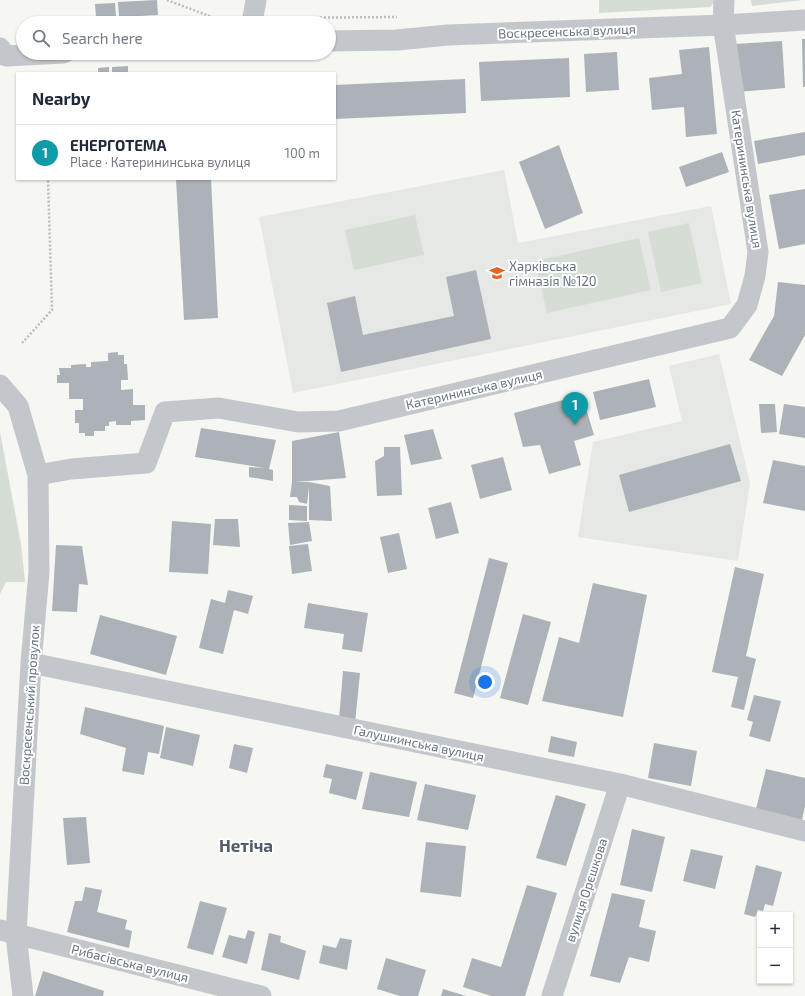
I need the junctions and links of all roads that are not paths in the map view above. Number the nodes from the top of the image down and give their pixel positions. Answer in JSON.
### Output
{"nodes":[{"id":1,"x":724,"y":0,"type":"edge"},
{"id":2,"x":805,"y":20,"type":"edge"},
{"id":3,"x":723,"y":25,"type":"junction"},
{"id":4,"x":336,"y":41,"type":"edge"},
{"id":5,"x":3,"y":52,"type":"edge"},
{"id":6,"x":16,"y":52,"type":"edge"},
{"id":7,"x":0,"y":385,"type":"edge"},
{"id":8,"x":38,"y":475,"type":"junction"},
{"id":9,"x":31,"y":663,"type":"junction"},
{"id":10,"x":620,"y":784,"type":"junction"},
{"id":11,"x":805,"y":831,"type":"edge"},
{"id":12,"x":8,"y":932,"type":"edge"},
{"id":13,"x":23,"y":996,"type":"edge"},
{"id":14,"x":261,"y":996,"type":"edge"},
{"id":15,"x":552,"y":996,"type":"edge"}],
"edges":[{"from":1,"to":3,"type":"street"},
{"from":2,"to":3,"type":"street","name":"Воскресенська вулиця"},
{"from":3,"to":4,"type":"street","name":"Воскресенська вулиця"},
{"from":3,"to":8,"type":"street","name":"Катерининська вулиця"},
{"from":5,"to":6,"type":"street"},
{"from":7,"to":8,"type":"street"},
{"from":8,"to":9,"type":"street","name":"Воскресенський провулок"},
{"from":9,"to":10,"type":"street","name":"Галушкинська вулиця"},
{"from":9,"to":12,"type":"street","name":"Воскресенський провулок"},
{"from":10,"to":11,"type":"street","name":"Галушкинська вулиця"},
{"from":10,"to":15,"type":"street","name":"вулиця Орєшкова"},
{"from":12,"to":13,"type":"street","name":"Воскресенський провулок"},
{"from":12,"to":14,"type":"street","name":"Рибасівська вулиця"}]}
